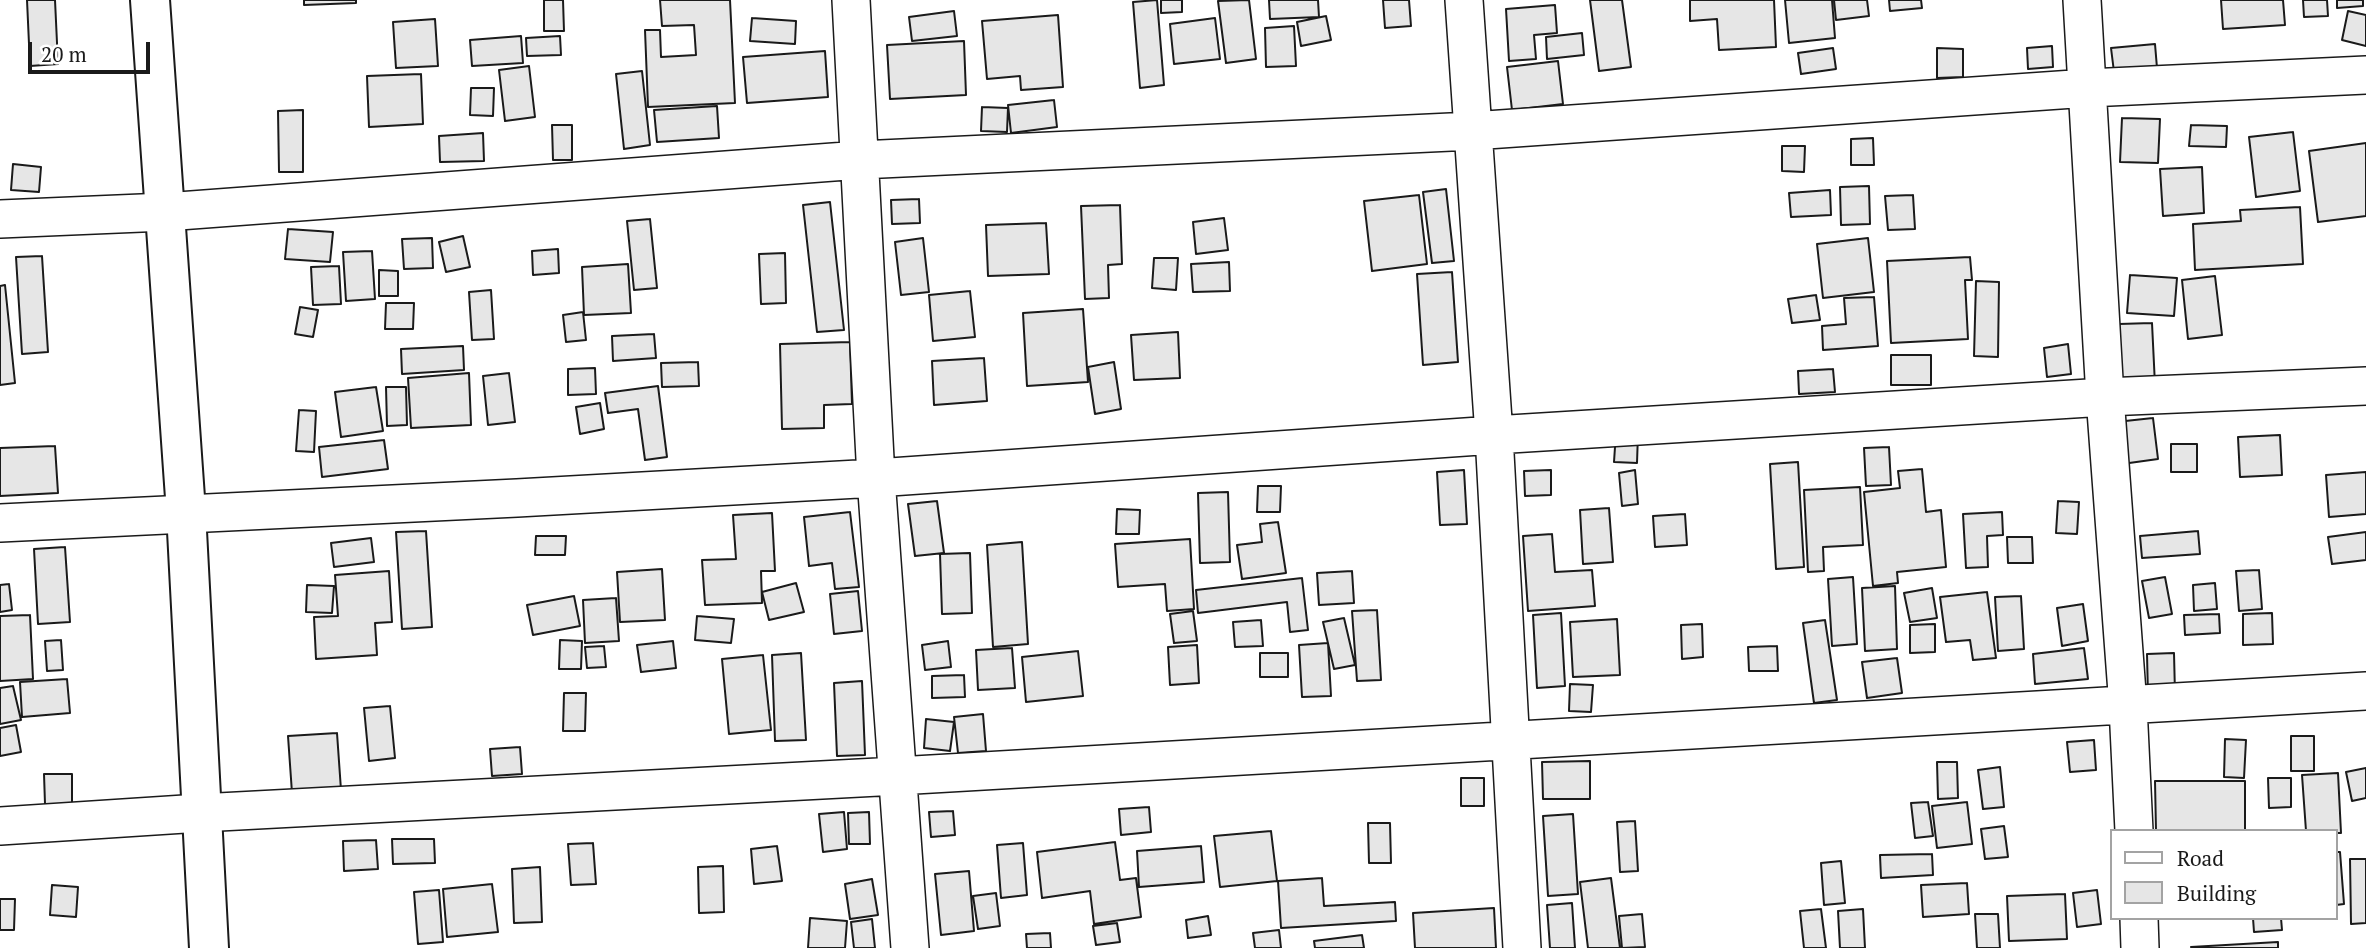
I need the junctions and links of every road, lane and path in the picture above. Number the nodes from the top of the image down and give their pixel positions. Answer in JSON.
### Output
{"nodes":[{"id":1,"x":150,"y":0,"type":"edge"},
{"id":2,"x":850,"y":0,"type":"edge"},
{"id":3,"x":1464,"y":0,"type":"edge"},
{"id":4,"x":2082,"y":0,"type":"edge"},
{"id":5,"x":2366,"y":75,"type":"edge"},
{"id":6,"x":2088,"y":88,"type":"junction"},
{"id":7,"x":1472,"y":131,"type":"junction"},
{"id":8,"x":860,"y":160,"type":"junction"},
{"id":9,"x":165,"y":212,"type":"junction"},
{"id":10,"x":0,"y":219,"type":"edge"},
{"id":11,"x":2366,"y":386,"type":"edge"},
{"id":12,"x":2105,"y":397,"type":"junction"},
{"id":13,"x":1494,"y":435,"type":"junction"},
{"id":14,"x":876,"y":478,"type":"junction"},
{"id":15,"x":186,"y":512,"type":"junction"},
{"id":16,"x":0,"y":523,"type":"edge"},
{"id":17,"x":2366,"y":691,"type":"edge"},
{"id":18,"x":2128,"y":706,"type":"junction"},
{"id":19,"x":1510,"y":742,"type":"junction"},
{"id":20,"x":897,"y":776,"type":"junction"},
{"id":21,"x":200,"y":813,"type":"junction"},
{"id":22,"x":0,"y":826,"type":"edge"},
{"id":23,"x":2134,"y":829,"type":"edge"},
{"id":24,"x":2139,"y":920,"type":"edge"},
{"id":25,"x":209,"y":948,"type":"edge"},
{"id":26,"x":910,"y":948,"type":"edge"},
{"id":27,"x":1522,"y":948,"type":"edge"},
{"id":28,"x":2140,"y":948,"type":"edge"}],
"edges":[{"from":1,"to":9,"type":"street"},
{"from":2,"to":8,"type":"street"},
{"from":3,"to":7,"type":"street"},
{"from":4,"to":6,"type":"street"},
{"from":5,"to":6,"type":"street"},
{"from":6,"to":7,"type":"street"},
{"from":6,"to":12,"type":"street"},
{"from":7,"to":8,"type":"street"},
{"from":7,"to":13,"type":"street"},
{"from":8,"to":9,"type":"street"},
{"from":8,"to":14,"type":"street"},
{"from":9,"to":10,"type":"street"},
{"from":9,"to":15,"type":"street"},
{"from":11,"to":12,"type":"street"},
{"from":12,"to":13,"type":"street"},
{"from":12,"to":18,"type":"street"},
{"from":13,"to":14,"type":"street"},
{"from":13,"to":19,"type":"street"},
{"from":14,"to":15,"type":"street"},
{"from":14,"to":20,"type":"street"},
{"from":15,"to":16,"type":"street"},
{"from":15,"to":21,"type":"street"},
{"from":17,"to":18,"type":"street"},
{"from":18,"to":19,"type":"street"},
{"from":18,"to":23,"type":"street"},
{"from":19,"to":20,"type":"street"},
{"from":19,"to":27,"type":"street"},
{"from":20,"to":21,"type":"street"},
{"from":20,"to":26,"type":"street"},
{"from":21,"to":22,"type":"street"},
{"from":21,"to":25,"type":"street"},
{"from":24,"to":28,"type":"street"}]}
